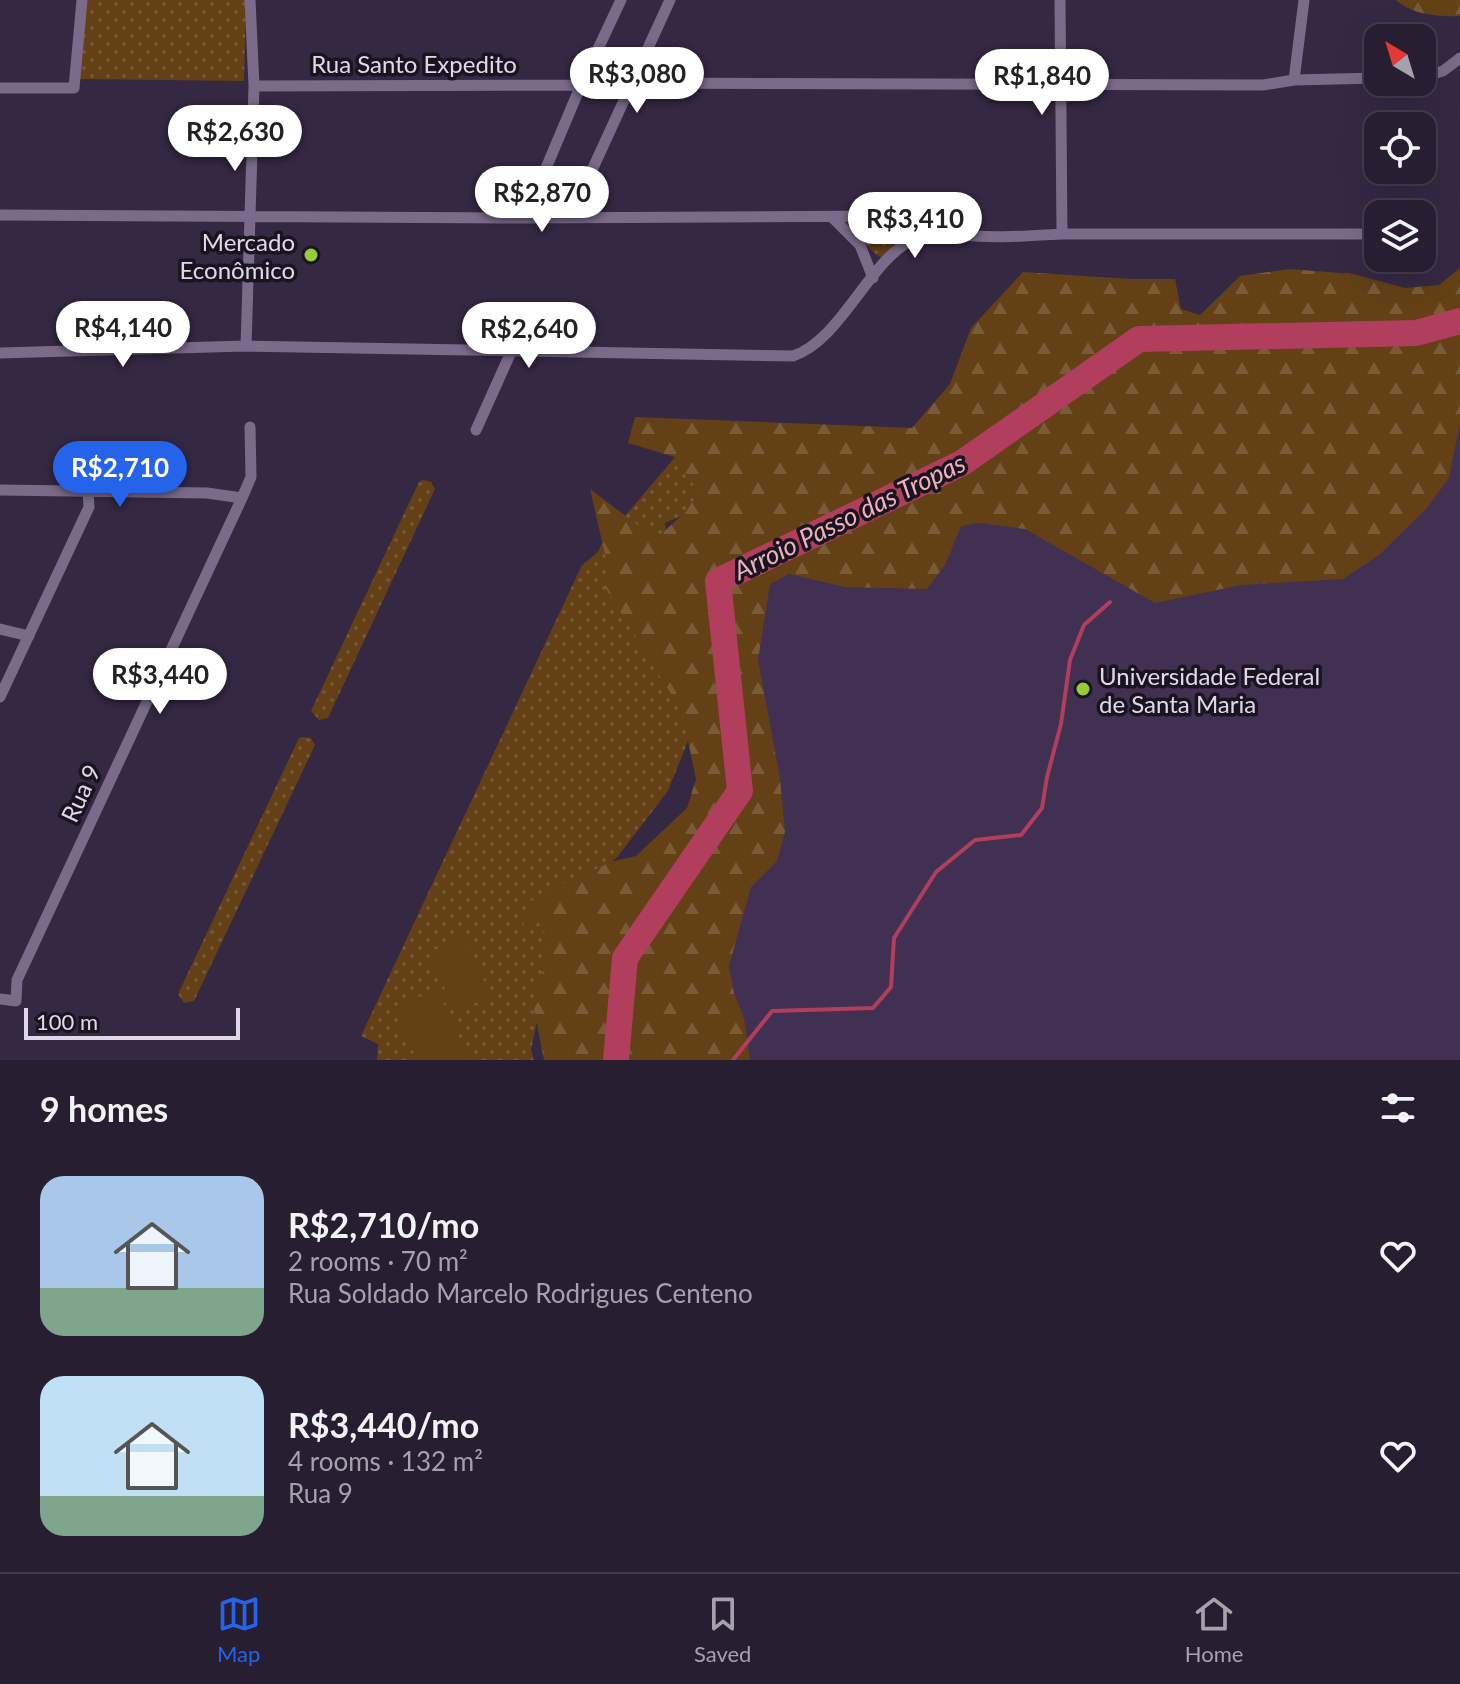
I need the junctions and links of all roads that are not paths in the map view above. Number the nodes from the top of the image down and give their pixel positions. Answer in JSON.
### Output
{"nodes":[{"id":1,"x":82,"y":0,"type":"edge"},
{"id":2,"x":250,"y":0,"type":"edge"},
{"id":3,"x":621,"y":0,"type":"edge"},
{"id":4,"x":670,"y":0,"type":"edge"},
{"id":5,"x":1060,"y":0,"type":"edge"},
{"id":6,"x":1304,"y":0,"type":"edge"},
{"id":7,"x":1460,"y":58,"type":"edge"},
{"id":8,"x":1436,"y":73,"type":"edge"},
{"id":9,"x":1364,"y":78,"type":"edge"},
{"id":10,"x":1294,"y":80,"type":"junction"},
{"id":11,"x":632,"y":83,"type":"junction"},
{"id":12,"x":581,"y":85,"type":"junction"},
{"id":13,"x":1059,"y":85,"type":"junction"},
{"id":14,"x":254,"y":86,"type":"junction"},
{"id":15,"x":0,"y":88,"type":"edge"},
{"id":16,"x":0,"y":215,"type":"edge"},
{"id":17,"x":252,"y":215,"type":"junction"},
{"id":18,"x":571,"y":216,"type":"junction"},
{"id":19,"x":832,"y":217,"type":"junction"},
{"id":20,"x":525,"y":218,"type":"junction"},
{"id":21,"x":913,"y":221,"type":"junction"},
{"id":22,"x":954,"y":234,"type":"junction"},
{"id":23,"x":1062,"y":234,"type":"junction"},
{"id":24,"x":1364,"y":234,"type":"edge"},
{"id":25,"x":915,"y":239,"type":"junction"},
{"id":26,"x":873,"y":278,"type":"junction"},
{"id":27,"x":246,"y":346,"type":"junction"},
{"id":28,"x":511,"y":352,"type":"junction"},
{"id":29,"x":0,"y":353,"type":"edge"},
{"id":30,"x":250,"y":427,"type":"dead end"},
{"id":31,"x":476,"y":430,"type":"dead end"},
{"id":32,"x":0,"y":490,"type":"edge"},
{"id":33,"x":88,"y":491,"type":"junction"},
{"id":34,"x":242,"y":498,"type":"junction"},
{"id":35,"x":0,"y":629,"type":"edge"},
{"id":36,"x":29,"y":636,"type":"junction"},
{"id":37,"x":0,"y":697,"type":"edge"},
{"id":38,"x":0,"y":999,"type":"edge"}],
"edges":[{"from":1,"to":15,"type":"street"},
{"from":2,"to":14,"type":"street"},
{"from":3,"to":12,"type":"street"},
{"from":4,"to":11,"type":"street"},
{"from":5,"to":13,"type":"street"},
{"from":6,"to":10,"type":"street"},
{"from":7,"to":8,"type":"street"},
{"from":9,"to":10,"type":"street","name":"Rua Santo Expedito"},
{"from":10,"to":13,"type":"street","name":"Rua Santo Expedito"},
{"from":11,"to":12,"type":"street","name":"Rua Santo Expedito"},
{"from":11,"to":13,"type":"street","name":"Rua Santo Expedito"},
{"from":11,"to":18,"type":"street"},
{"from":12,"to":14,"type":"street","name":"Rua Santo Expedito"},
{"from":12,"to":20,"type":"street"},
{"from":13,"to":23,"type":"street"},
{"from":14,"to":17,"type":"street"},
{"from":16,"to":17,"type":"street"},
{"from":17,"to":20,"type":"street"},
{"from":17,"to":27,"type":"street"},
{"from":18,"to":19,"type":"street"},
{"from":18,"to":20,"type":"street"},
{"from":19,"to":21,"type":"street"},
{"from":19,"to":26,"type":"street"},
{"from":21,"to":22,"type":"street"},
{"from":21,"to":25,"type":"street"},
{"from":22,"to":23,"type":"street"},
{"from":22,"to":25,"type":"street"},
{"from":23,"to":24,"type":"street"},
{"from":25,"to":26,"type":"street"},
{"from":26,"to":28,"type":"street"},
{"from":27,"to":28,"type":"street"},
{"from":27,"to":29,"type":"street"},
{"from":28,"to":31,"type":"street"},
{"from":30,"to":34,"type":"street","name":"Rua 9"},
{"from":32,"to":33,"type":"street"},
{"from":33,"to":34,"type":"street"},
{"from":33,"to":36,"type":"street"},
{"from":34,"to":38,"type":"street","name":"Rua 9"},
{"from":35,"to":36,"type":"street"},
{"from":36,"to":37,"type":"street"}]}
